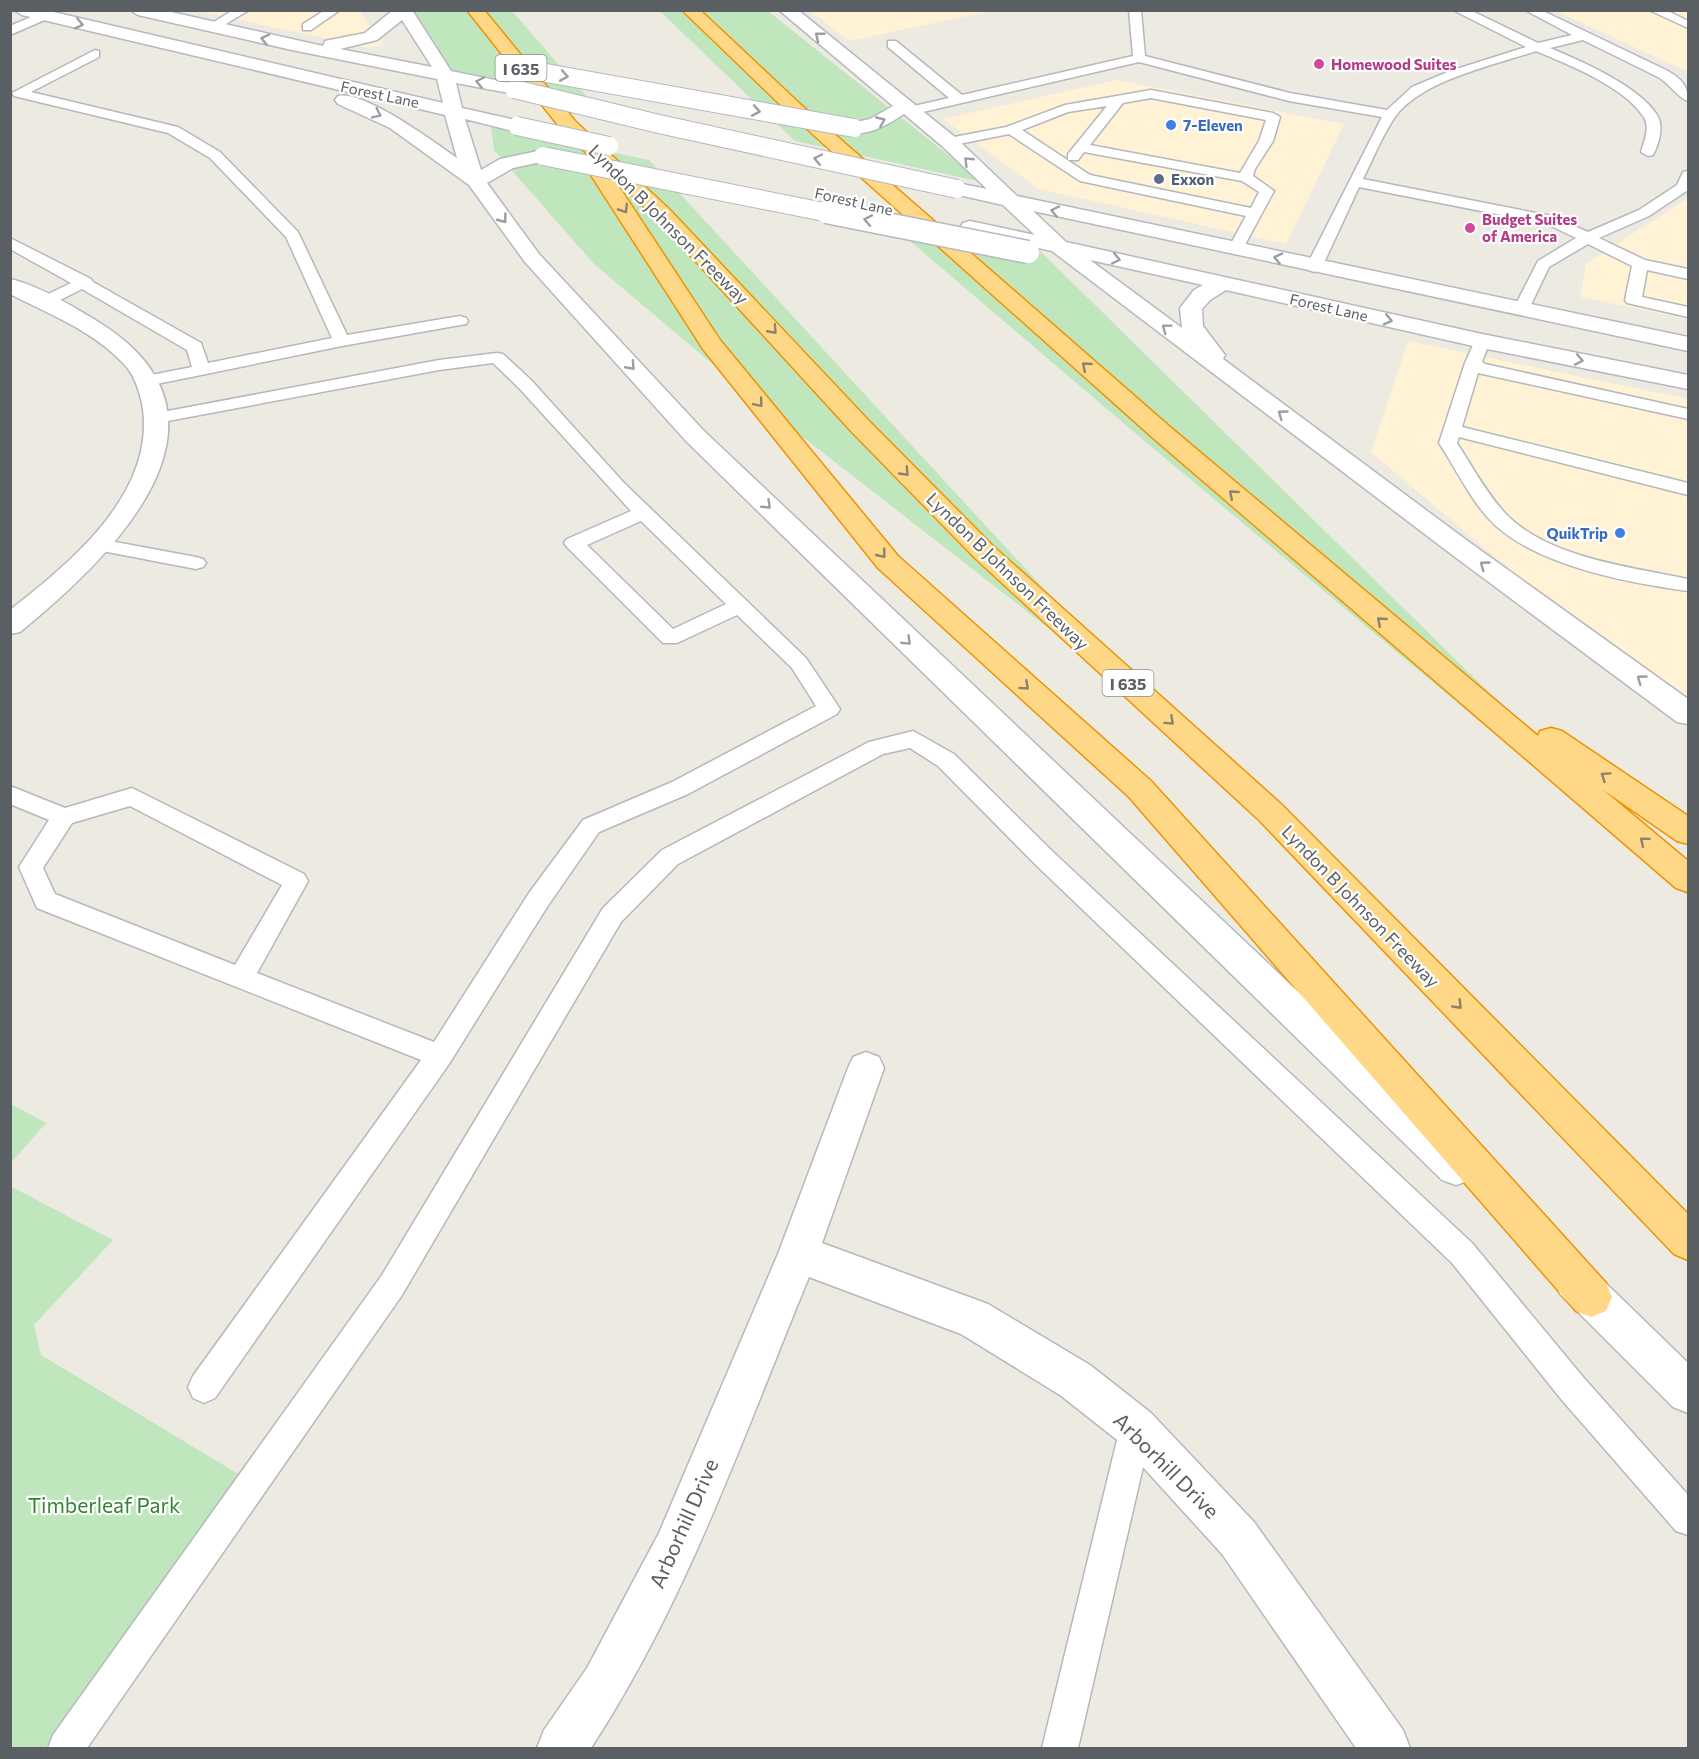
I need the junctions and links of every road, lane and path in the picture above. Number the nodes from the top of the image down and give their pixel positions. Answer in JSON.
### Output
{"nodes":[{"id":1,"x":22,"y":10,"type":"edge"},
{"id":2,"x":138,"y":10,"type":"edge"},
{"id":3,"x":243,"y":10,"type":"edge"},
{"id":4,"x":334,"y":10,"type":"edge"},
{"id":5,"x":403,"y":10,"type":"edge"},
{"id":6,"x":475,"y":10,"type":"edge"},
{"id":7,"x":690,"y":10,"type":"edge"},
{"id":8,"x":788,"y":10,"type":"edge"},
{"id":9,"x":1135,"y":10,"type":"edge"},
{"id":10,"x":1459,"y":10,"type":"edge"},
{"id":11,"x":1531,"y":10,"type":"edge"},
{"id":12,"x":1655,"y":10,"type":"edge"},
{"id":13,"x":173,"y":14,"type":"edge"},
{"id":14,"x":45,"y":15,"type":"junction"},
{"id":15,"x":1689,"y":25,"type":"edge"},
{"id":16,"x":212,"y":27,"type":"junction"},
{"id":17,"x":307,"y":27,"type":"dead end"},
{"id":18,"x":10,"y":32,"type":"edge"},
{"id":19,"x":1584,"y":36,"type":"junction"},
{"id":20,"x":423,"y":38,"type":"junction"},
{"id":21,"x":892,"y":44,"type":"dead end"},
{"id":22,"x":292,"y":45,"type":"junction"},
{"id":23,"x":1537,"y":47,"type":"junction"},
{"id":24,"x":448,"y":52,"type":"dead end"},
{"id":25,"x":95,"y":54,"type":"dead end"},
{"id":26,"x":1139,"y":58,"type":"junction"},
{"id":27,"x":501,"y":65,"type":"dead end"},
{"id":28,"x":285,"y":73,"type":"junction"},
{"id":29,"x":445,"y":75,"type":"junction"},
{"id":30,"x":1682,"y":80,"type":"edge"},
{"id":31,"x":15,"y":95,"type":"edge"},
{"id":32,"x":1689,"y":97,"type":"edge"},
{"id":33,"x":960,"y":100,"type":"junction"},
{"id":34,"x":1118,"y":100,"type":"junction"},
{"id":35,"x":908,"y":109,"type":"junction"},
{"id":36,"x":454,"y":110,"type":"junction"},
{"id":37,"x":1390,"y":114,"type":"junction"},
{"id":38,"x":568,"y":125,"type":"junction"},
{"id":39,"x":1011,"y":129,"type":"junction"},
{"id":40,"x":949,"y":142,"type":"junction"},
{"id":41,"x":1081,"y":147,"type":"junction"},
{"id":42,"x":633,"y":152,"type":"dead end"},
{"id":43,"x":1648,"y":152,"type":"dead end"},
{"id":44,"x":1066,"y":166,"type":"junction"},
{"id":45,"x":1689,"y":175,"type":"edge"},
{"id":46,"x":749,"y":178,"type":"dead end"},
{"id":47,"x":1246,"y":178,"type":"junction"},
{"id":48,"x":476,"y":181,"type":"junction"},
{"id":49,"x":1354,"y":182,"type":"junction"},
{"id":50,"x":1011,"y":202,"type":"junction"},
{"id":51,"x":1254,"y":213,"type":"junction"},
{"id":52,"x":1587,"y":238,"type":"junction"},
{"id":53,"x":10,"y":242,"type":"edge"},
{"id":54,"x":1059,"y":247,"type":"junction"},
{"id":55,"x":1236,"y":249,"type":"junction"},
{"id":56,"x":1640,"y":264,"type":"junction"},
{"id":57,"x":1314,"y":267,"type":"junction"},
{"id":58,"x":1689,"y":274,"type":"edge"},
{"id":59,"x":85,"y":282,"type":"junction"},
{"id":60,"x":1223,"y":283,"type":"junction"},
{"id":61,"x":12,"y":288,"type":"edge"},
{"id":62,"x":1129,"y":300,"type":"junction"},
{"id":63,"x":44,"y":302,"type":"junction"},
{"id":64,"x":1313,"y":303,"type":"junction"},
{"id":65,"x":1521,"y":310,"type":"junction"},
{"id":66,"x":1689,"y":312,"type":"edge"},
{"id":67,"x":460,"y":321,"type":"dead end"},
{"id":68,"x":342,"y":341,"type":"junction"},
{"id":69,"x":1482,"y":341,"type":"junction"},
{"id":70,"x":1689,"y":344,"type":"edge"},
{"id":71,"x":1473,"y":363,"type":"junction"},
{"id":72,"x":201,"y":369,"type":"junction"},
{"id":73,"x":1229,"y":376,"type":"junction"},
{"id":74,"x":147,"y":381,"type":"junction"},
{"id":75,"x":1689,"y":382,"type":"edge"},
{"id":76,"x":1677,"y":416,"type":"edge"},
{"id":77,"x":157,"y":418,"type":"junction"},
{"id":78,"x":1453,"y":430,"type":"junction"},
{"id":79,"x":1689,"y":489,"type":"edge"},
{"id":80,"x":644,"y":513,"type":"junction"},
{"id":81,"x":99,"y":545,"type":"junction"},
{"id":82,"x":196,"y":563,"type":"dead end"},
{"id":83,"x":1689,"y":585,"type":"edge"},
{"id":84,"x":740,"y":606,"type":"junction"},
{"id":85,"x":10,"y":624,"type":"edge"},
{"id":86,"x":1404,"y":641,"type":"junction"},
{"id":87,"x":1689,"y":714,"type":"edge"},
{"id":88,"x":10,"y":794,"type":"edge"},
{"id":89,"x":64,"y":817,"type":"junction"},
{"id":90,"x":1689,"y":832,"type":"edge"},
{"id":91,"x":1689,"y":879,"type":"edge"},
{"id":92,"x":242,"y":978,"type":"junction"},
{"id":93,"x":441,"y":1056,"type":"junction"},
{"id":94,"x":866,"y":1068,"type":"dead end"},
{"id":95,"x":1689,"y":1241,"type":"edge"},
{"id":96,"x":798,"y":1254,"type":"junction"},
{"id":97,"x":1591,"y":1297,"type":"junction"},
{"id":98,"x":204,"y":1387,"type":"dead end"},
{"id":99,"x":1689,"y":1392,"type":"edge"},
{"id":100,"x":1136,"y":1428,"type":"junction"},
{"id":101,"x":1689,"y":1519,"type":"edge"},
{"id":102,"x":66,"y":1749,"type":"edge"},
{"id":103,"x":562,"y":1749,"type":"edge"},
{"id":104,"x":1060,"y":1749,"type":"edge"},
{"id":105,"x":1385,"y":1749,"type":"edge"}],
"edges":[{"from":1,"to":14,"type":"main road","name":"Forest Lane"},
{"from":2,"to":13,"type":"main road","name":"Forest Lane"},
{"from":3,"to":16,"type":"lane"},
{"from":4,"to":17,"type":"lane"},
{"from":5,"to":20,"type":"main road"},
{"from":5,"to":22,"type":"main road"},
{"from":6,"to":38,"type":"highway","name":"Lyndon B Johnson Freeway","number":"I 635"},
{"from":86,"to":7,"type":"highway","one_way":true},
{"from":35,"to":8,"type":"main road","one_way":true},
{"from":9,"to":26,"type":"lane"},
{"from":10,"to":23,"type":"lane"},
{"from":11,"to":19,"type":"lane"},
{"from":12,"to":15,"type":"lane"},
{"from":13,"to":16,"type":"main road","name":"Forest Lane"},
{"from":14,"to":18,"type":"lane"},
{"from":14,"to":28,"type":"main road","name":"Forest Lane","one_way":true},
{"from":22,"to":16,"type":"main road","name":"Forest Lane","one_way":true},
{"from":19,"to":23,"type":"lane"},
{"from":19,"to":30,"type":"lane"},
{"from":20,"to":24,"type":"main road"},
{"from":20,"to":29,"type":"main road"},
{"from":21,"to":33,"type":"lane"},
{"from":22,"to":29,"type":"main road","name":"Forest Lane"},
{"from":23,"to":37,"type":"lane"},
{"from":23,"to":43,"type":"lane"},
{"from":25,"to":31,"type":"lane"},
{"from":26,"to":33,"type":"lane"},
{"from":26,"to":37,"type":"lane"},
{"from":27,"to":35,"type":"main road","one_way":true,"bridge":true},
{"from":28,"to":36,"type":"main road","name":"Forest Lane"},
{"from":28,"to":48,"type":"main road","one_way":true},
{"from":29,"to":36,"type":"main road"},
{"from":50,"to":29,"type":"main road","name":"Forest Lane","one_way":true,"bridge":true},
{"from":30,"to":32,"type":"lane"},
{"from":31,"to":68,"type":"lane"},
{"from":33,"to":35,"type":"lane"},
{"from":34,"to":39,"type":"lane"},
{"from":34,"to":41,"type":"lane"},
{"from":34,"to":47,"type":"lane"},
{"from":35,"to":40,"type":"main road"},
{"from":36,"to":42,"type":"main road","name":"Forest Lane","bridge":true},
{"from":36,"to":48,"type":"main road"},
{"from":37,"to":49,"type":"lane"},
{"from":38,"to":95,"type":"highway","name":"Lyndon B Johnson Freeway","number":"I 635","one_way":true},
{"from":38,"to":97,"type":"highway","one_way":true},
{"from":39,"to":40,"type":"lane"},
{"from":39,"to":44,"type":"lane"},
{"from":50,"to":40,"type":"main road","one_way":true},
{"from":41,"to":44,"type":"lane"},
{"from":41,"to":47,"type":"lane"},
{"from":44,"to":51,"type":"lane"},
{"from":45,"to":52,"type":"lane"},
{"from":46,"to":54,"type":"main road","name":"Forest Lane"},
{"from":47,"to":51,"type":"lane"},
{"from":62,"to":48,"type":"main road","one_way":true,"bridge":true},
{"from":48,"to":97,"type":"main road","one_way":true},
{"from":49,"to":52,"type":"lane"},
{"from":49,"to":57,"type":"lane"},
{"from":50,"to":54,"type":"main road"},
{"from":55,"to":50,"type":"main road","name":"Forest Lane","one_way":true},
{"from":51,"to":55,"type":"lane"},
{"from":52,"to":56,"type":"lane"},
{"from":52,"to":65,"type":"lane"},
{"from":53,"to":59,"type":"lane"},
{"from":54,"to":60,"type":"main road","name":"Forest Lane","one_way":true},
{"from":54,"to":62,"type":"main road"},
{"from":57,"to":55,"type":"main road","name":"Forest Lane","one_way":true},
{"from":56,"to":58,"type":"lane"},
{"from":56,"to":66,"type":"lane"},
{"from":57,"to":65,"type":"main road","name":"Forest Lane"},
{"from":59,"to":63,"type":"lane"},
{"from":59,"to":72,"type":"lane"},
{"from":60,"to":64,"type":"main road","name":"Forest Lane"},
{"from":60,"to":73,"type":"main road"},
{"from":61,"to":63,"type":"main road"},
{"from":73,"to":62,"type":"main road","one_way":true},
{"from":63,"to":74,"type":"main road"},
{"from":64,"to":65,"type":"main road"},
{"from":64,"to":69,"type":"main road","name":"Forest Lane","one_way":true},
{"from":65,"to":70,"type":"main road","name":"Forest Lane"},
{"from":67,"to":68,"type":"lane"},
{"from":68,"to":72,"type":"lane"},
{"from":69,"to":71,"type":"lane"},
{"from":69,"to":75,"type":"main road","name":"Forest Lane","one_way":true},
{"from":71,"to":76,"type":"lane"},
{"from":71,"to":78,"type":"lane"},
{"from":72,"to":74,"type":"lane"},
{"from":87,"to":73,"type":"main road","one_way":true},
{"from":74,"to":77,"type":"main road"},
{"from":77,"to":80,"type":"lane"},
{"from":77,"to":81,"type":"main road"},
{"from":78,"to":79,"type":"lane"},
{"from":78,"to":83,"type":"lane"},
{"from":80,"to":84,"type":"lane"},
{"from":80,"to":84,"type":"lane"},
{"from":81,"to":82,"type":"lane"},
{"from":81,"to":85,"type":"main road"},
{"from":84,"to":93,"type":"lane"},
{"from":90,"to":86,"type":"highway","one_way":true},
{"from":91,"to":86,"type":"highway","one_way":true},
{"from":88,"to":89,"type":"lane"},
{"from":89,"to":92,"type":"lane"},
{"from":89,"to":92,"type":"lane"},
{"from":92,"to":93,"type":"lane"},
{"from":93,"to":98,"type":"lane"},
{"from":94,"to":96,"type":"main road","name":"Arborhill Drive"},
{"from":96,"to":100,"type":"main road","name":"Arborhill Drive"},
{"from":96,"to":103,"type":"main road","name":"Arborhill Drive"},
{"from":97,"to":99,"type":"main road"},
{"from":100,"to":104,"type":"lane"},
{"from":100,"to":105,"type":"main road","name":"Arborhill Drive"},
{"from":101,"to":102,"type":"lane"}]}
